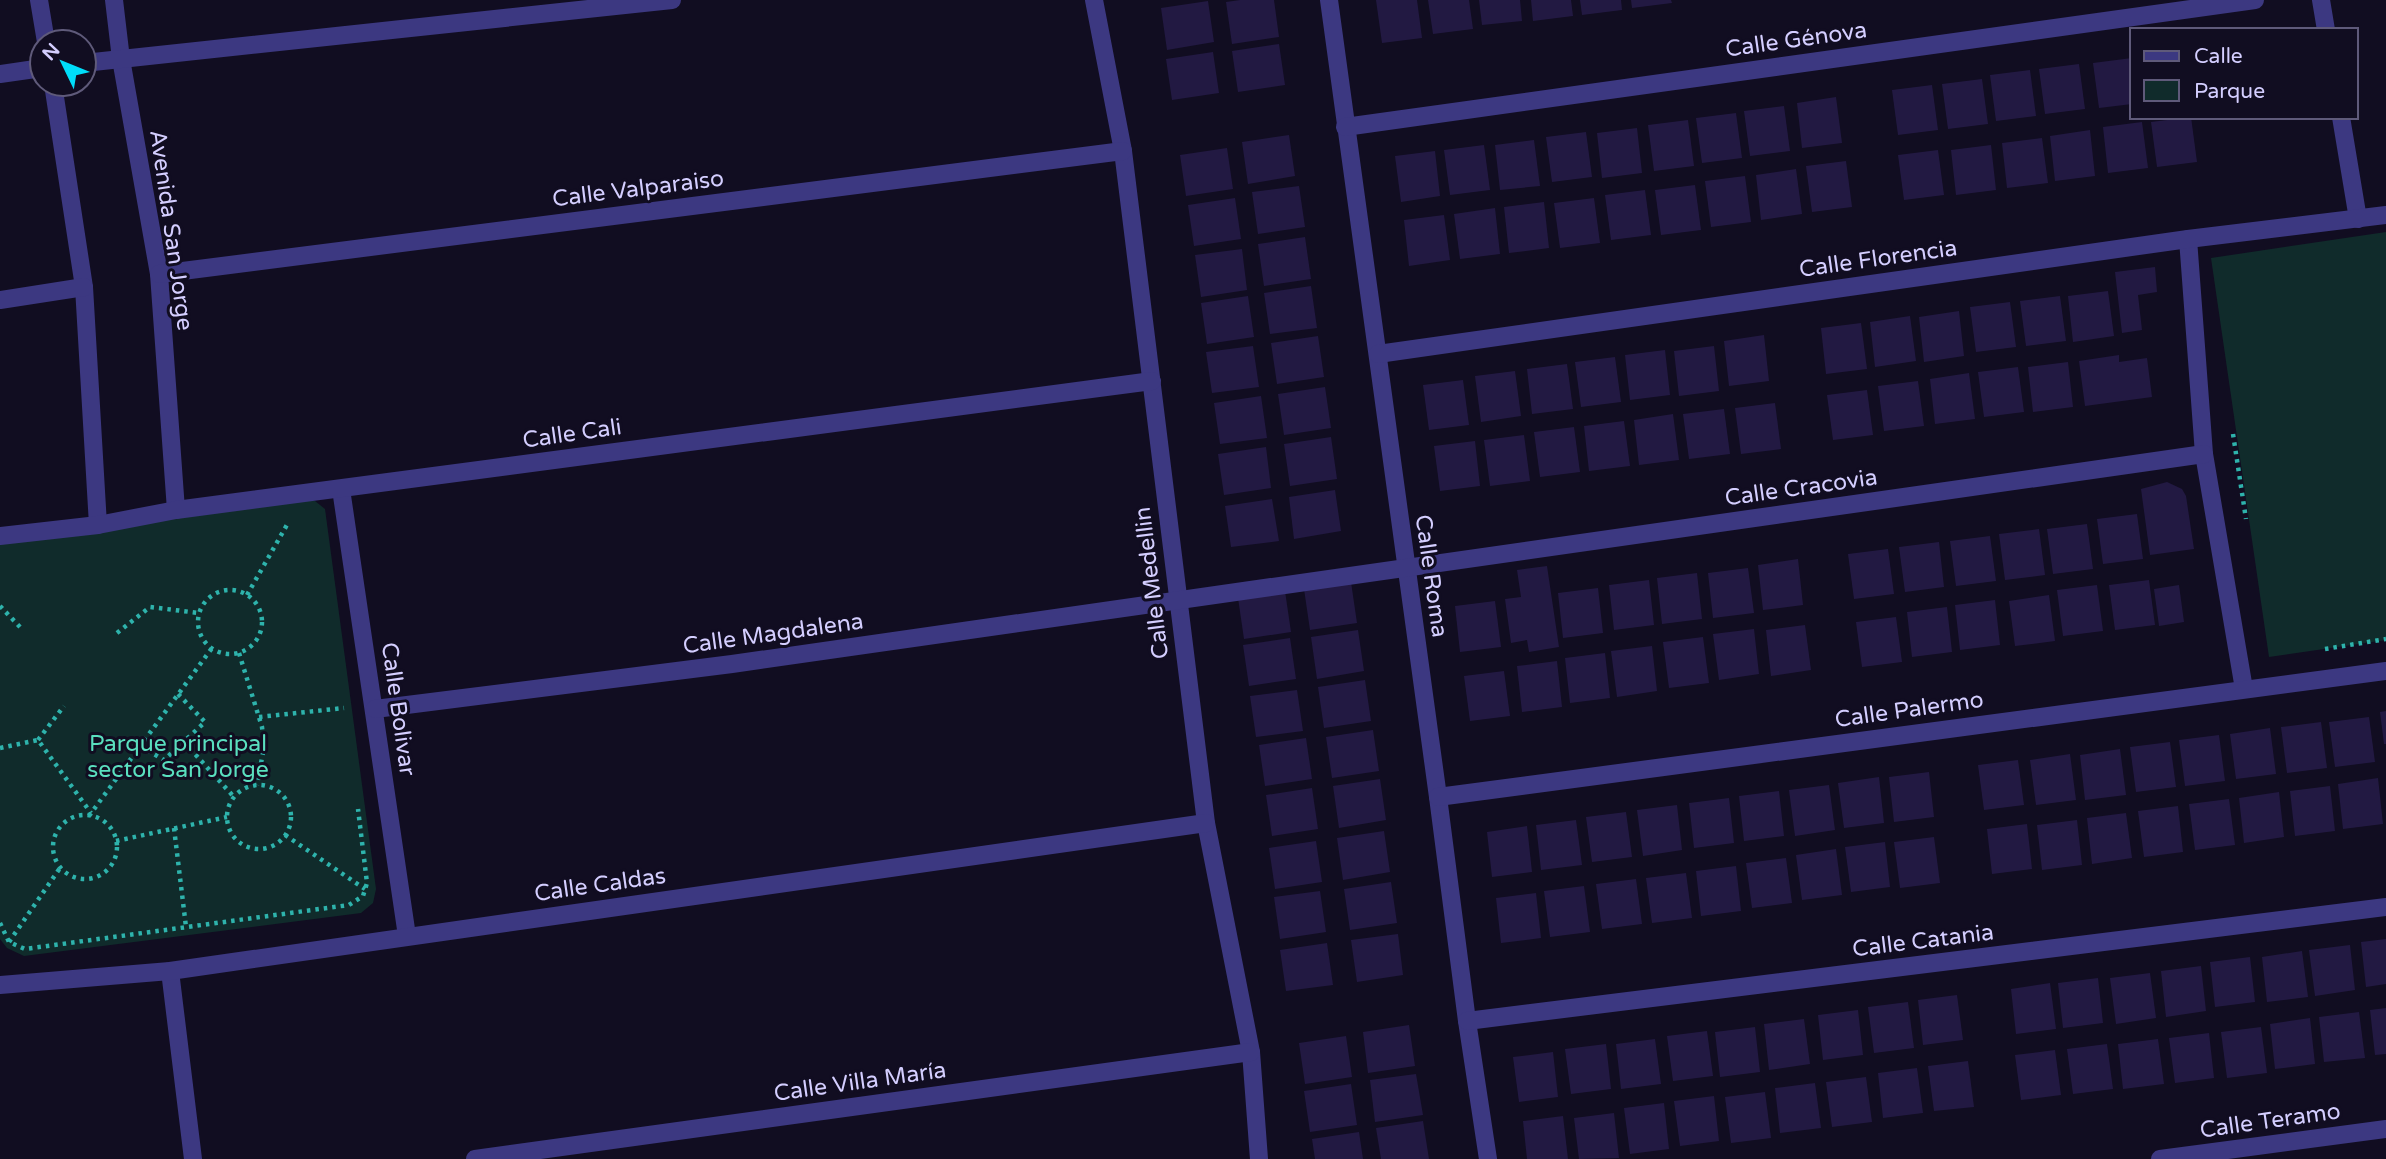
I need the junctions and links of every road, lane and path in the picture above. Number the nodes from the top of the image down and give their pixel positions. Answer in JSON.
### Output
{"nodes":[{"id":1,"x":39,"y":0,"type":"edge"},
{"id":2,"x":114,"y":0,"type":"edge"},
{"id":3,"x":672,"y":0,"type":"edge"},
{"id":4,"x":1094,"y":0,"type":"edge"},
{"id":5,"x":1329,"y":0,"type":"edge"},
{"id":6,"x":2255,"y":0,"type":"edge"},
{"id":7,"x":2321,"y":0,"type":"edge"},
{"id":8,"x":44,"y":28,"type":"edge"},
{"id":9,"x":2326,"y":28,"type":"edge"},
{"id":10,"x":121,"y":59,"type":"junction"},
{"id":11,"x":98,"y":61,"type":"edge"},
{"id":12,"x":28,"y":70,"type":"edge"},
{"id":13,"x":0,"y":74,"type":"edge"},
{"id":14,"x":54,"y":98,"type":"edge"},
{"id":15,"x":2341,"y":119,"type":"edge"},
{"id":16,"x":1345,"y":127,"type":"junction"},
{"id":17,"x":1123,"y":151,"type":"junction"},
{"id":18,"x":2386,"y":215,"type":"edge"},
{"id":19,"x":2358,"y":219,"type":"junction"},
{"id":20,"x":2188,"y":239,"type":"junction"},
{"id":21,"x":159,"y":274,"type":"junction"},
{"id":22,"x":84,"y":287,"type":"junction"},
{"id":23,"x":0,"y":299,"type":"edge"},
{"id":24,"x":1378,"y":354,"type":"junction"},
{"id":25,"x":1152,"y":381,"type":"junction"},
{"id":26,"x":2232,"y":428,"type":"dead end"},
{"id":27,"x":2204,"y":454,"type":"junction"},
{"id":28,"x":341,"y":489,"type":"junction"},
{"id":29,"x":176,"y":510,"type":"junction"},
{"id":30,"x":292,"y":517,"type":"dead end"},
{"id":31,"x":2246,"y":523,"type":"dead end"},
{"id":32,"x":98,"y":525,"type":"junction"},
{"id":33,"x":0,"y":536,"type":"edge"},
{"id":34,"x":1406,"y":568,"type":"junction"},
{"id":35,"x":247,"y":595,"type":"junction"},
{"id":36,"x":1178,"y":599,"type":"junction"},
{"id":37,"x":0,"y":606,"type":"edge"},
{"id":38,"x":199,"y":613,"type":"junction"},
{"id":39,"x":20,"y":627,"type":"dead end"},
{"id":40,"x":117,"y":633,"type":"dead end"},
{"id":41,"x":2386,"y":639,"type":"edge"},
{"id":42,"x":212,"y":649,"type":"junction"},
{"id":43,"x":2320,"y":649,"type":"dead end"},
{"id":44,"x":239,"y":653,"type":"junction"},
{"id":45,"x":2386,"y":671,"type":"edge"},
{"id":46,"x":2244,"y":689,"type":"junction"},
{"id":47,"x":178,"y":694,"type":"junction"},
{"id":48,"x":343,"y":694,"type":"dead end"},
{"id":49,"x":64,"y":706,"type":"dead end"},
{"id":50,"x":344,"y":708,"type":"junction"},
{"id":51,"x":375,"y":709,"type":"junction"},
{"id":52,"x":259,"y":717,"type":"junction"},
{"id":53,"x":346,"y":721,"type":"dead end"},
{"id":54,"x":38,"y":740,"type":"junction"},
{"id":55,"x":184,"y":742,"type":"junction"},
{"id":56,"x":140,"y":746,"type":"junction"},
{"id":57,"x":0,"y":748,"type":"edge"},
{"id":58,"x":257,"y":785,"type":"junction"},
{"id":59,"x":1438,"y":796,"type":"junction"},
{"id":60,"x":234,"y":797,"type":"junction"},
{"id":61,"x":357,"y":802,"type":"dead end"},
{"id":62,"x":90,"y":814,"type":"junction"},
{"id":63,"x":227,"y":817,"type":"junction"},
{"id":64,"x":1206,"y":823,"type":"junction"},
{"id":65,"x":174,"y":828,"type":"junction"},
{"id":66,"x":285,"y":835,"type":"junction"},
{"id":67,"x":116,"y":841,"type":"junction"},
{"id":68,"x":60,"y":868,"type":"junction"},
{"id":69,"x":365,"y":890,"type":"junction"},
{"id":70,"x":2386,"y":907,"type":"edge"},
{"id":71,"x":0,"y":923,"type":"edge"},
{"id":72,"x":186,"y":927,"type":"junction"},
{"id":73,"x":407,"y":936,"type":"junction"},
{"id":74,"x":9,"y":943,"type":"junction"},
{"id":75,"x":170,"y":971,"type":"junction"},
{"id":76,"x":0,"y":985,"type":"edge"},
{"id":77,"x":1467,"y":1021,"type":"junction"},
{"id":78,"x":1251,"y":1052,"type":"junction"},
{"id":79,"x":2386,"y":1129,"type":"edge"},
{"id":80,"x":193,"y":1159,"type":"edge"},
{"id":81,"x":475,"y":1159,"type":"edge"},
{"id":82,"x":1259,"y":1159,"type":"edge"},
{"id":83,"x":1488,"y":1159,"type":"edge"},
{"id":84,"x":2160,"y":1159,"type":"edge"}],
"edges":[{"from":1,"to":8,"type":"street"},
{"from":2,"to":10,"type":"street","name":"Avenida San Jorge"},
{"from":3,"to":10,"type":"street"},
{"from":4,"to":17,"type":"street","name":"Calle Medellin"},
{"from":5,"to":16,"type":"street","name":"Calle Roma"},
{"from":6,"to":16,"type":"street","name":"Calle Génova"},
{"from":7,"to":9,"type":"street"},
{"from":10,"to":11,"type":"street"},
{"from":10,"to":21,"type":"street","name":"Avenida San Jorge"},
{"from":12,"to":13,"type":"street"},
{"from":14,"to":22,"type":"street"},
{"from":15,"to":19,"type":"street"},
{"from":16,"to":24,"type":"street","name":"Calle Roma"},
{"from":17,"to":21,"type":"street","name":"Calle Valparaiso"},
{"from":17,"to":25,"type":"street","name":"Calle Medellin"},
{"from":18,"to":19,"type":"street","name":"Calle Florencia"},
{"from":19,"to":20,"type":"street","name":"Calle Florencia"},
{"from":20,"to":24,"type":"street","name":"Calle Florencia"},
{"from":20,"to":27,"type":"street"},
{"from":21,"to":29,"type":"street","name":"Avenida San Jorge"},
{"from":22,"to":23,"type":"street"},
{"from":22,"to":32,"type":"street"},
{"from":24,"to":34,"type":"street","name":"Calle Roma"},
{"from":25,"to":28,"type":"street","name":"Calle Cali"},
{"from":25,"to":36,"type":"street","name":"Calle Medellin"},
{"from":26,"to":31,"type":"path"},
{"from":27,"to":34,"type":"street","name":"Calle Cracovia"},
{"from":27,"to":46,"type":"street"},
{"from":28,"to":29,"type":"street","name":"Calle Cali"},
{"from":28,"to":51,"type":"street","name":"Calle Bolivar"},
{"from":29,"to":32,"type":"street","name":"Calle Cali"},
{"from":30,"to":35,"type":"path"},
{"from":32,"to":33,"type":"street","name":"Calle Cali"},
{"from":34,"to":36,"type":"street","name":"Calle Cracovia"},
{"from":34,"to":59,"type":"street","name":"Calle Roma"},
{"from":35,"to":38,"type":"path"},
{"from":35,"to":44,"type":"path"},
{"from":36,"to":51,"type":"street","name":"Calle Magdalena"},
{"from":36,"to":64,"type":"street","name":"Calle Medellin"},
{"from":37,"to":39,"type":"path"},
{"from":38,"to":40,"type":"path"},
{"from":38,"to":42,"type":"path"},
{"from":41,"to":43,"type":"path"},
{"from":42,"to":44,"type":"path"},
{"from":42,"to":47,"type":"path"},
{"from":44,"to":52,"type":"path"},
{"from":45,"to":46,"type":"street","name":"Calle Palermo"},
{"from":46,"to":59,"type":"street","name":"Calle Palermo"},
{"from":47,"to":55,"type":"path"},
{"from":47,"to":56,"type":"path"},
{"from":48,"to":50,"type":"path"},
{"from":49,"to":54,"type":"path"},
{"from":50,"to":52,"type":"path"},
{"from":50,"to":53,"type":"path"},
{"from":51,"to":73,"type":"street","name":"Calle Bolivar"},
{"from":52,"to":58,"type":"path"},
{"from":54,"to":57,"type":"path"},
{"from":54,"to":62,"type":"path"},
{"from":55,"to":56,"type":"path"},
{"from":55,"to":60,"type":"path"},
{"from":56,"to":62,"type":"path"},
{"from":58,"to":60,"type":"path"},
{"from":58,"to":66,"type":"path"},
{"from":59,"to":77,"type":"street","name":"Calle Roma"},
{"from":60,"to":63,"type":"path"},
{"from":61,"to":69,"type":"path"},
{"from":62,"to":67,"type":"path"},
{"from":62,"to":68,"type":"path"},
{"from":63,"to":65,"type":"path"},
{"from":63,"to":66,"type":"path"},
{"from":64,"to":73,"type":"street","name":"Calle Caldas"},
{"from":64,"to":78,"type":"street","name":"Calle Medellin"},
{"from":65,"to":67,"type":"path"},
{"from":65,"to":72,"type":"path"},
{"from":66,"to":69,"type":"path"},
{"from":67,"to":68,"type":"path"},
{"from":68,"to":74,"type":"path"},
{"from":69,"to":72,"type":"path"},
{"from":70,"to":77,"type":"street","name":"Calle Catania"},
{"from":71,"to":74,"type":"path"},
{"from":72,"to":74,"type":"path"},
{"from":73,"to":75,"type":"street","name":"Calle Caldas"},
{"from":75,"to":76,"type":"street","name":"Calle Caldas"},
{"from":75,"to":80,"type":"street"},
{"from":77,"to":83,"type":"street","name":"Calle Roma"},
{"from":78,"to":81,"type":"street","name":"Calle Villa María"},
{"from":78,"to":82,"type":"street","name":"Calle Medellin"},
{"from":79,"to":84,"type":"street","name":"Calle Teramo"}]}
